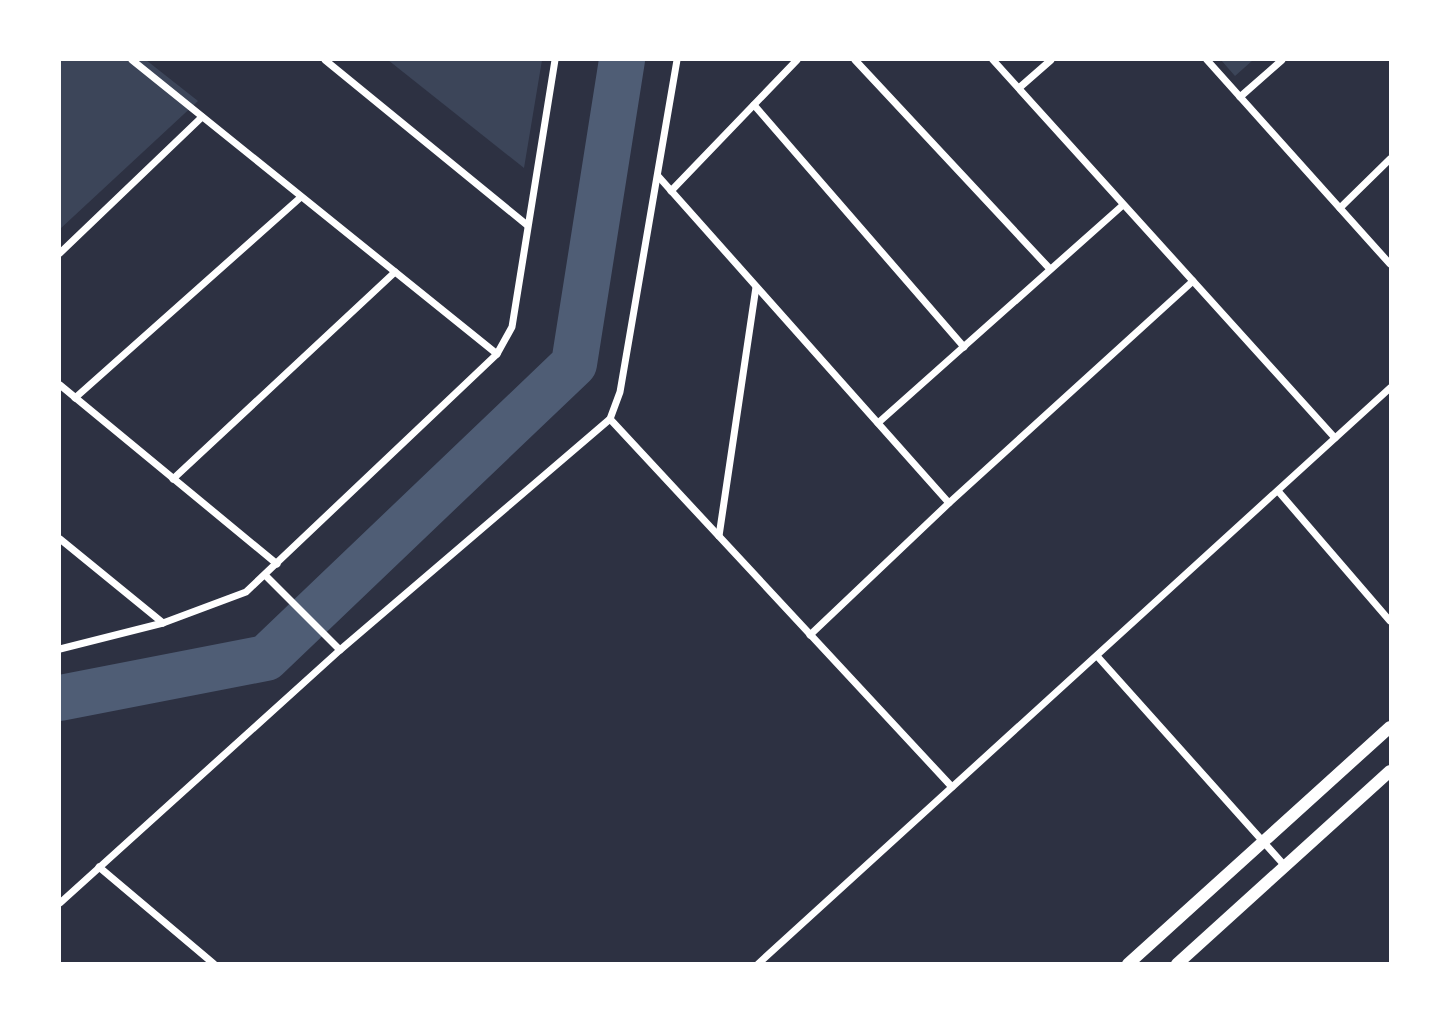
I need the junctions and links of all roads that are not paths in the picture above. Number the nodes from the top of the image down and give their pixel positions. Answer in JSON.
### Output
{"nodes":[{"id":1,"x":132,"y":60,"type":"edge"},
{"id":2,"x":325,"y":60,"type":"edge"},
{"id":3,"x":555,"y":60,"type":"edge"},
{"id":4,"x":677,"y":60,"type":"edge"},
{"id":5,"x":797,"y":60,"type":"edge"},
{"id":6,"x":855,"y":60,"type":"edge"},
{"id":7,"x":993,"y":60,"type":"edge"},
{"id":8,"x":1051,"y":60,"type":"edge"},
{"id":9,"x":1207,"y":60,"type":"edge"},
{"id":10,"x":1282,"y":60,"type":"edge"},
{"id":11,"x":1019,"y":88,"type":"junction"},
{"id":12,"x":1240,"y":97,"type":"junction"},
{"id":13,"x":754,"y":105,"type":"junction"},
{"id":14,"x":202,"y":117,"type":"junction"},
{"id":15,"x":1391,"y":159,"type":"edge"},
{"id":16,"x":658,"y":176,"type":"junction"},
{"id":17,"x":671,"y":191,"type":"junction"},
{"id":18,"x":301,"y":197,"type":"junction"},
{"id":19,"x":1123,"y":205,"type":"junction"},
{"id":20,"x":1340,"y":208,"type":"junction"},
{"id":21,"x":527,"y":225,"type":"junction"},
{"id":22,"x":60,"y":253,"type":"edge"},
{"id":23,"x":1391,"y":264,"type":"edge"},
{"id":24,"x":1050,"y":270,"type":"junction"},
{"id":25,"x":395,"y":272,"type":"junction"},
{"id":26,"x":1193,"y":281,"type":"junction"},
{"id":27,"x":756,"y":287,"type":"junction"},
{"id":28,"x":964,"y":347,"type":"junction"},
{"id":29,"x":497,"y":354,"type":"junction"},
{"id":30,"x":60,"y":385,"type":"edge"},
{"id":31,"x":1391,"y":388,"type":"edge"},
{"id":32,"x":75,"y":398,"type":"junction"},
{"id":33,"x":610,"y":419,"type":"junction"},
{"id":34,"x":878,"y":423,"type":"junction"},
{"id":35,"x":1335,"y":438,"type":"junction"},
{"id":36,"x":173,"y":479,"type":"junction"},
{"id":37,"x":1278,"y":491,"type":"junction"},
{"id":38,"x":949,"y":503,"type":"junction"},
{"id":39,"x":719,"y":536,"type":"junction"},
{"id":40,"x":60,"y":539,"type":"edge"},
{"id":41,"x":277,"y":564,"type":"junction"},
{"id":42,"x":265,"y":575,"type":"junction"},
{"id":43,"x":1391,"y":621,"type":"edge"},
{"id":44,"x":163,"y":623,"type":"junction"},
{"id":45,"x":810,"y":635,"type":"junction"},
{"id":46,"x":60,"y":649,"type":"edge"},
{"id":47,"x":340,"y":650,"type":"junction"},
{"id":48,"x":1097,"y":656,"type":"junction"},
{"id":49,"x":1391,"y":727,"type":"edge"},
{"id":50,"x":1391,"y":771,"type":"edge"},
{"id":51,"x":952,"y":787,"type":"junction"},
{"id":52,"x":1263,"y":842,"type":"junction"},
{"id":53,"x":1285,"y":866,"type":"junction"},
{"id":54,"x":99,"y":867,"type":"junction"},
{"id":55,"x":60,"y":903,"type":"edge"},
{"id":56,"x":215,"y":964,"type":"edge"},
{"id":57,"x":758,"y":964,"type":"edge"},
{"id":58,"x":1128,"y":964,"type":"edge"},
{"id":59,"x":1177,"y":964,"type":"edge"}],
"edges":[{"from":1,"to":14,"type":"street"},
{"from":2,"to":21,"type":"street"},
{"from":3,"to":21,"type":"street"},
{"from":4,"to":16,"type":"street"},
{"from":5,"to":13,"type":"street"},
{"from":6,"to":24,"type":"street"},
{"from":7,"to":11,"type":"street"},
{"from":8,"to":11,"type":"street"},
{"from":9,"to":12,"type":"street"},
{"from":10,"to":12,"type":"street"},
{"from":11,"to":19,"type":"street"},
{"from":12,"to":20,"type":"street"},
{"from":13,"to":17,"type":"street"},
{"from":13,"to":28,"type":"street"},
{"from":14,"to":18,"type":"street"},
{"from":14,"to":22,"type":"street"},
{"from":15,"to":20,"type":"street"},
{"from":16,"to":17,"type":"street"},
{"from":16,"to":33,"type":"street"},
{"from":17,"to":27,"type":"street"},
{"from":18,"to":25,"type":"street"},
{"from":18,"to":32,"type":"street"},
{"from":19,"to":24,"type":"street"},
{"from":19,"to":26,"type":"street"},
{"from":20,"to":23,"type":"street"},
{"from":21,"to":29,"type":"street"},
{"from":24,"to":28,"type":"street"},
{"from":25,"to":29,"type":"street"},
{"from":25,"to":36,"type":"street"},
{"from":26,"to":35,"type":"street"},
{"from":26,"to":38,"type":"street"},
{"from":27,"to":34,"type":"street"},
{"from":27,"to":39,"type":"street"},
{"from":28,"to":34,"type":"street"},
{"from":29,"to":41,"type":"street"},
{"from":30,"to":32,"type":"street"},
{"from":31,"to":35,"type":"street"},
{"from":32,"to":36,"type":"street"},
{"from":33,"to":39,"type":"street"},
{"from":33,"to":47,"type":"street"},
{"from":34,"to":38,"type":"street"},
{"from":35,"to":37,"type":"street"},
{"from":36,"to":41,"type":"street"},
{"from":37,"to":43,"type":"street"},
{"from":37,"to":48,"type":"street"},
{"from":38,"to":45,"type":"street"},
{"from":39,"to":45,"type":"street"},
{"from":40,"to":44,"type":"street"},
{"from":41,"to":42,"type":"street"},
{"from":42,"to":44,"type":"street"},
{"from":42,"to":47,"type":"street"},
{"from":44,"to":46,"type":"street"},
{"from":45,"to":51,"type":"street"},
{"from":47,"to":54,"type":"street"},
{"from":48,"to":51,"type":"street"},
{"from":48,"to":52,"type":"street"},
{"from":49,"to":52,"type":"street"},
{"from":50,"to":53,"type":"street"},
{"from":51,"to":57,"type":"street"},
{"from":52,"to":53,"type":"street"},
{"from":52,"to":58,"type":"street"},
{"from":53,"to":59,"type":"street"},
{"from":54,"to":55,"type":"street"},
{"from":54,"to":56,"type":"street"}]}
